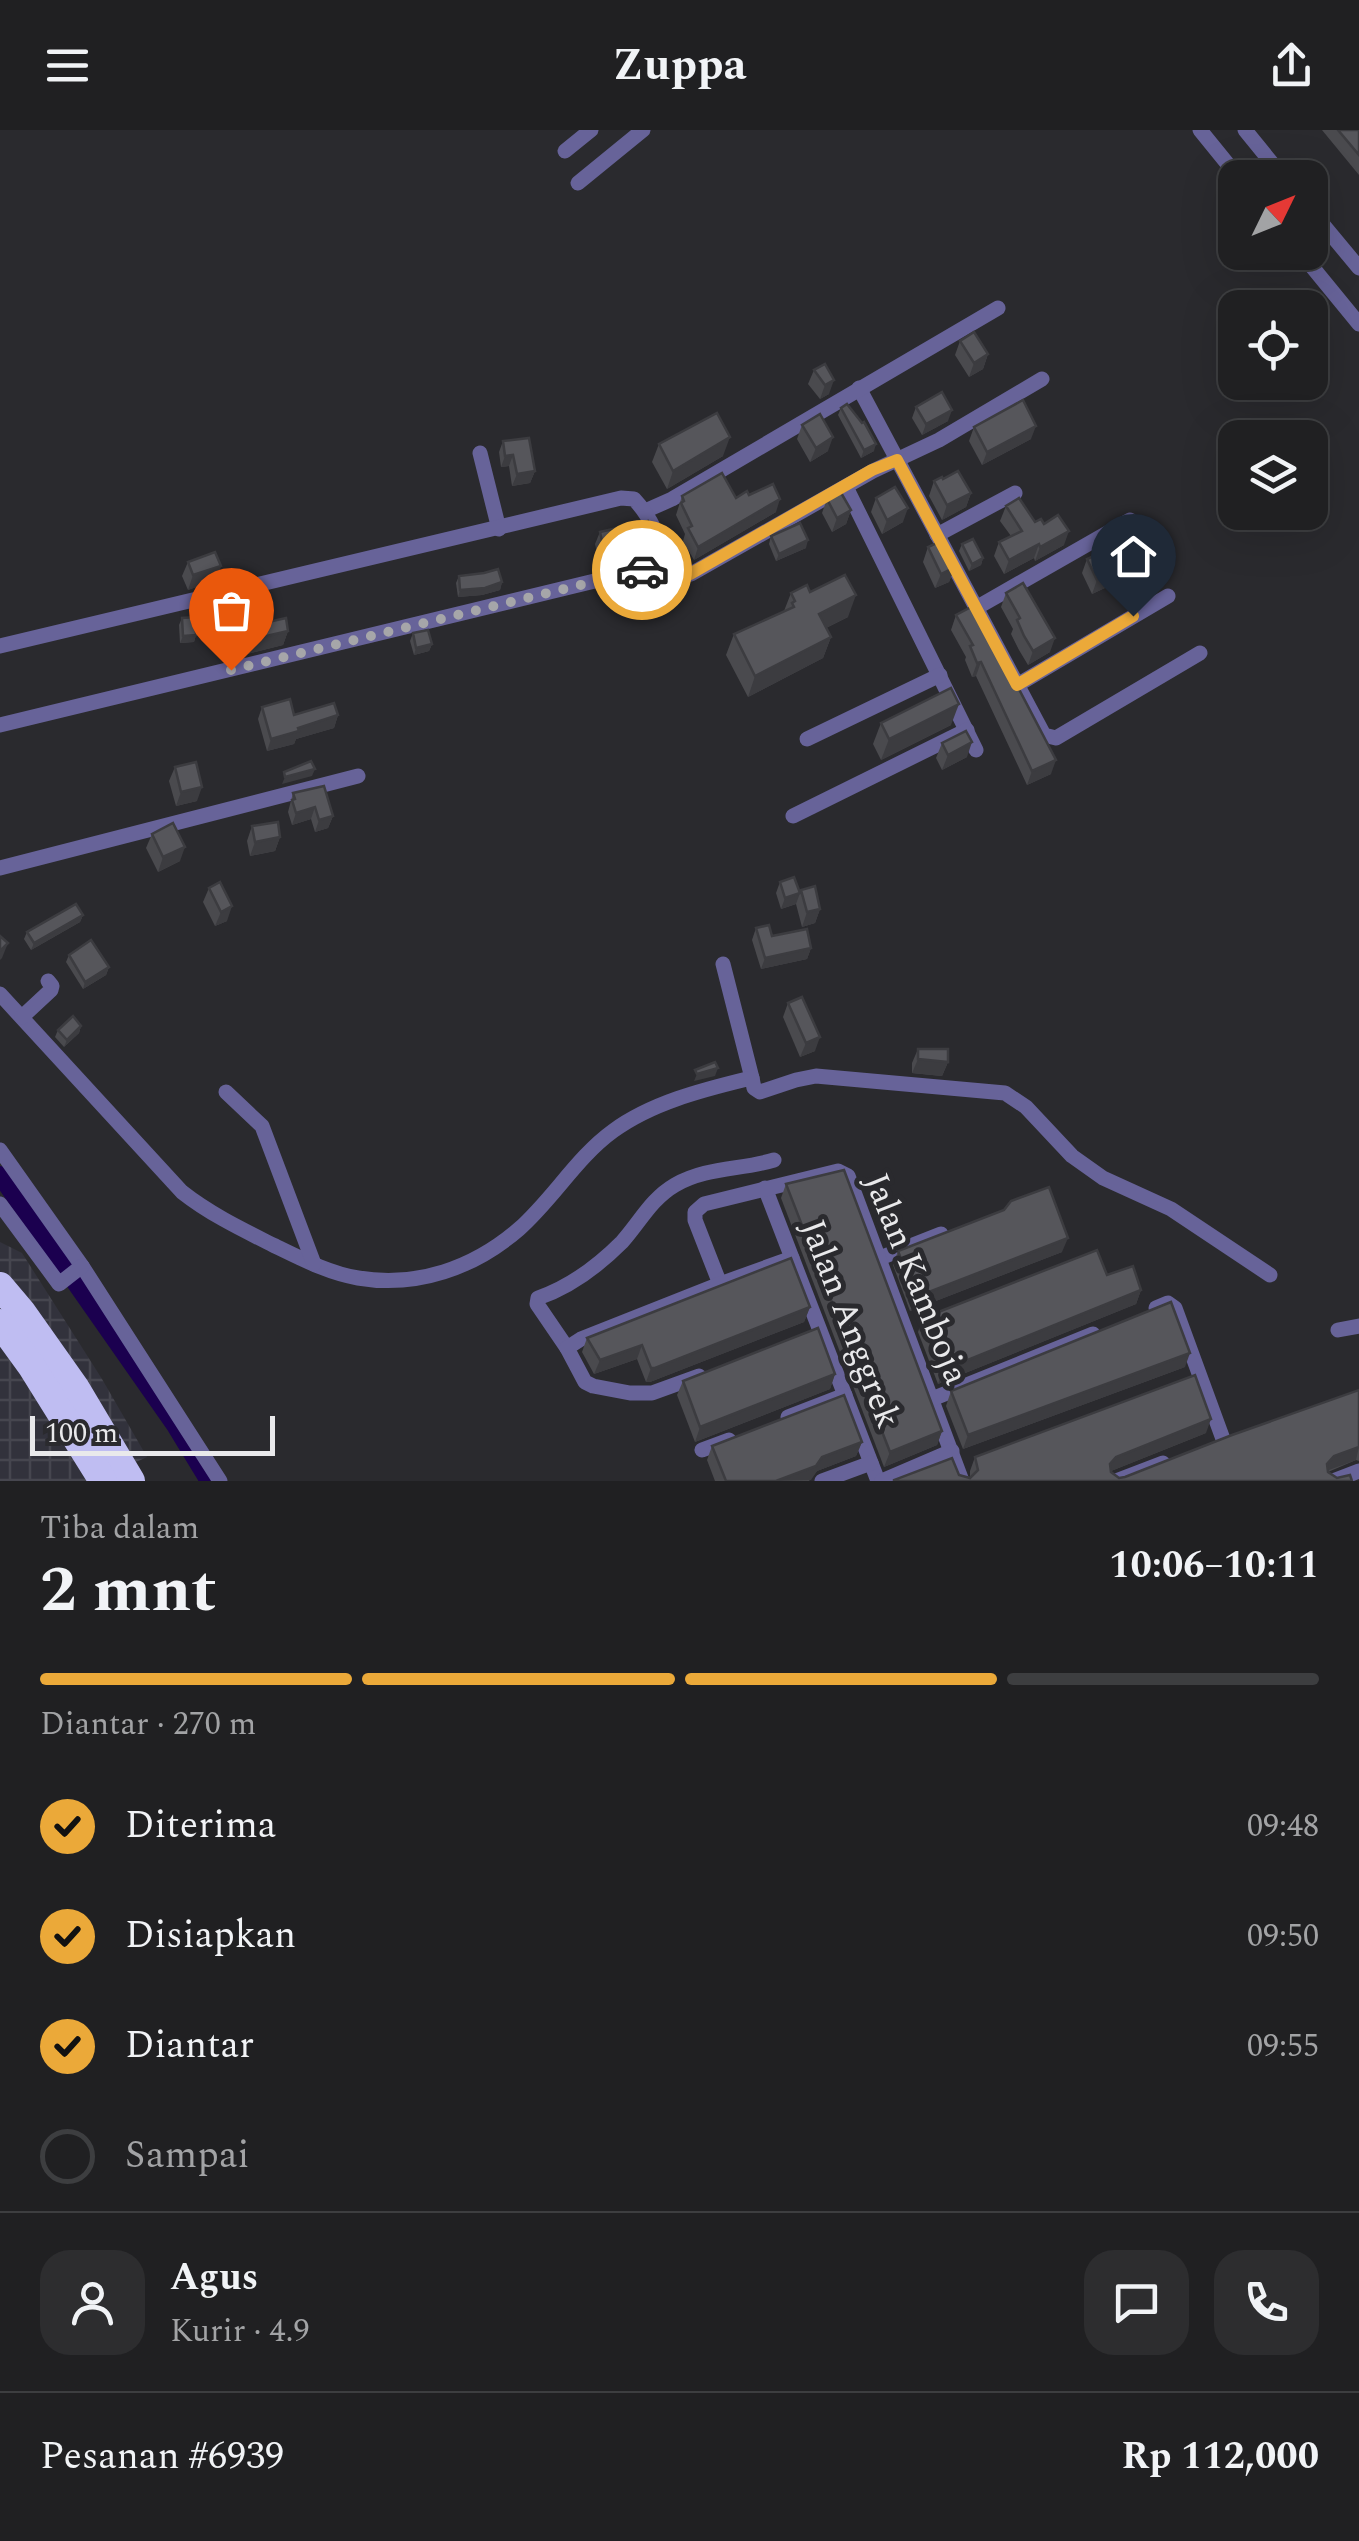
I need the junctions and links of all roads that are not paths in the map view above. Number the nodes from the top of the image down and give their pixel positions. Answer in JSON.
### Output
{"nodes":[{"id":1,"x":591,"y":130,"type":"edge"},
{"id":2,"x":644,"y":130,"type":"edge"},
{"id":3,"x":1200,"y":130,"type":"edge"},
{"id":4,"x":1247,"y":131,"type":"edge"},
{"id":5,"x":565,"y":151,"type":"dead end"},
{"id":6,"x":1224,"y":160,"type":"edge"},
{"id":7,"x":1270,"y":160,"type":"edge"},
{"id":8,"x":578,"y":183,"type":"dead end"},
{"id":9,"x":1328,"y":230,"type":"edge"},
{"id":10,"x":1359,"y":268,"type":"edge"},
{"id":11,"x":1315,"y":270,"type":"edge"},
{"id":12,"x":998,"y":308,"type":"dead end"},
{"id":13,"x":1359,"y":324,"type":"edge"},
{"id":14,"x":1042,"y":379,"type":"dead end"},
{"id":15,"x":859,"y":388,"type":"junction"},
{"id":16,"x":480,"y":454,"type":"dead end"},
{"id":17,"x":897,"y":460,"type":"junction"},
{"id":18,"x":846,"y":487,"type":"junction"},
{"id":19,"x":1015,"y":492,"type":"dead end"},
{"id":20,"x":644,"y":511,"type":"junction"},
{"id":21,"x":1130,"y":520,"type":"dead end"},
{"id":22,"x":500,"y":529,"type":"junction"},
{"id":23,"x":937,"y":535,"type":"junction"},
{"id":24,"x":669,"y":569,"type":"junction"},
{"id":25,"x":1168,"y":596,"type":"dead end"},
{"id":26,"x":976,"y":608,"type":"junction"},
{"id":27,"x":0,"y":646,"type":"edge"},
{"id":28,"x":1200,"y":653,"type":"dead end"},
{"id":29,"x":940,"y":676,"type":"junction"},
{"id":30,"x":1017,"y":685,"type":"junction"},
{"id":31,"x":0,"y":724,"type":"edge"},
{"id":32,"x":967,"y":730,"type":"junction"},
{"id":33,"x":806,"y":740,"type":"dead end"},
{"id":34,"x":976,"y":750,"type":"edge"},
{"id":35,"x":358,"y":776,"type":"dead end"},
{"id":36,"x":793,"y":816,"type":"dead end"},
{"id":37,"x":0,"y":868,"type":"edge"},
{"id":38,"x":723,"y":964,"type":"dead end"},
{"id":39,"x":48,"y":981,"type":"dead end"},
{"id":40,"x":0,"y":994,"type":"edge"},
{"id":41,"x":22,"y":1017,"type":"junction"},
{"id":42,"x":752,"y":1078,"type":"junction"},
{"id":43,"x":226,"y":1092,"type":"dead end"},
{"id":44,"x":0,"y":1150,"type":"edge"},
{"id":45,"x":774,"y":1160,"type":"dead end"},
{"id":46,"x":765,"y":1188,"type":"junction"},
{"id":47,"x":0,"y":1204,"type":"edge"},
{"id":48,"x":962,"y":1226,"type":"edge"},
{"id":49,"x":792,"y":1258,"type":"junction"},
{"id":50,"x":880,"y":1258,"type":"junction"},
{"id":51,"x":314,"y":1264,"type":"junction"},
{"id":52,"x":80,"y":1268,"type":"junction"},
{"id":53,"x":1270,"y":1275,"type":"dead end"},
{"id":54,"x":720,"y":1284,"type":"junction"},
{"id":55,"x":0,"y":1286,"type":"edge"},
{"id":56,"x":1150,"y":1311,"type":"edge"},
{"id":57,"x":923,"y":1318,"type":"edge"},
{"id":58,"x":0,"y":1323,"type":"edge"},
{"id":59,"x":905,"y":1325,"type":"junction"},
{"id":60,"x":1114,"y":1325,"type":"edge"},
{"id":61,"x":1359,"y":1326,"type":"edge"},
{"id":62,"x":819,"y":1328,"type":"junction"},
{"id":63,"x":1338,"y":1330,"type":"dead end"},
{"id":64,"x":802,"y":1336,"type":"edge"},
{"id":65,"x":567,"y":1348,"type":"junction"},
{"id":66,"x":713,"y":1370,"type":"edge"},
{"id":67,"x":1198,"y":1374,"type":"junction"},
{"id":68,"x":1180,"y":1381,"type":"edge"},
{"id":69,"x":844,"y":1395,"type":"junction"},
{"id":70,"x":932,"y":1398,"type":"junction"},
{"id":71,"x":774,"y":1422,"type":"edge"},
{"id":72,"x":1240,"y":1433,"type":"edge"},
{"id":73,"x":738,"y":1436,"type":"edge"},
{"id":74,"x":1223,"y":1439,"type":"junction"},
{"id":75,"x":1205,"y":1446,"type":"edge"},
{"id":76,"x":702,"y":1450,"type":"dead end"},
{"id":77,"x":975,"y":1457,"type":"edge"},
{"id":78,"x":954,"y":1458,"type":"junction"},
{"id":79,"x":1169,"y":1460,"type":"edge"},
{"id":80,"x":871,"y":1462,"type":"junction"},
{"id":81,"x":1359,"y":1471,"type":"edge"},
{"id":82,"x":102,"y":1481,"type":"edge"},
{"id":83,"x":131,"y":1481,"type":"edge"},
{"id":84,"x":220,"y":1481,"type":"edge"},
{"id":85,"x":822,"y":1481,"type":"edge"},
{"id":86,"x":880,"y":1481,"type":"edge"},
{"id":87,"x":962,"y":1481,"type":"edge"},
{"id":88,"x":1116,"y":1481,"type":"edge"},
{"id":89,"x":1333,"y":1481,"type":"edge"}],
"edges":[{"from":1,"to":5,"type":"street"},
{"from":2,"to":8,"type":"street"},
{"from":3,"to":6,"type":"street"},
{"from":4,"to":7,"type":"street"},
{"from":9,"to":10,"type":"street"},
{"from":11,"to":13,"type":"street"},
{"from":12,"to":15,"type":"street"},
{"from":14,"to":17,"type":"street"},
{"from":15,"to":17,"type":"street"},
{"from":15,"to":20,"type":"street"},
{"from":16,"to":22,"type":"street"},
{"from":17,"to":18,"type":"street"},
{"from":17,"to":23,"type":"street"},
{"from":18,"to":24,"type":"street"},
{"from":18,"to":29,"type":"street"},
{"from":19,"to":23,"type":"street"},
{"from":20,"to":22,"type":"street"},
{"from":20,"to":24,"type":"street"},
{"from":21,"to":26,"type":"street"},
{"from":22,"to":27,"type":"street"},
{"from":23,"to":26,"type":"street"},
{"from":24,"to":31,"type":"street"},
{"from":25,"to":30,"type":"street"},
{"from":26,"to":30,"type":"street"},
{"from":28,"to":30,"type":"street"},
{"from":29,"to":32,"type":"street"},
{"from":29,"to":33,"type":"street"},
{"from":32,"to":34,"type":"street"},
{"from":32,"to":36,"type":"street"},
{"from":35,"to":37,"type":"street"},
{"from":38,"to":42,"type":"street"},
{"from":39,"to":41,"type":"street"},
{"from":40,"to":41,"type":"street"},
{"from":41,"to":51,"type":"street"},
{"from":42,"to":51,"type":"street"},
{"from":42,"to":53,"type":"street"},
{"from":43,"to":51,"type":"street"},
{"from":44,"to":52,"type":"street"},
{"from":45,"to":65,"type":"street"},
{"from":46,"to":49,"type":"street","name":"Jalan Anggrek"},
{"from":46,"to":50,"type":"street","name":"Jalan Kamboja"},
{"from":46,"to":54,"type":"street"},
{"from":47,"to":52,"type":"street"},
{"from":48,"to":50,"type":"street"},
{"from":49,"to":54,"type":"street"},
{"from":49,"to":62,"type":"street","name":"Jalan Anggrek"},
{"from":50,"to":59,"type":"street","name":"Jalan Kamboja"},
{"from":52,"to":84,"type":"street"},
{"from":54,"to":65,"type":"street"},
{"from":55,"to":83,"type":"highway"},
{"from":56,"to":67,"type":"street"},
{"from":57,"to":59,"type":"street"},
{"from":58,"to":82,"type":"highway"},
{"from":59,"to":70,"type":"street","name":"Jalan Kamboja"},
{"from":60,"to":70,"type":"street"},
{"from":61,"to":63,"type":"street"},
{"from":62,"to":64,"type":"street"},
{"from":62,"to":69,"type":"street","name":"Jalan Anggrek"},
{"from":65,"to":66,"type":"street"},
{"from":67,"to":68,"type":"street"},
{"from":67,"to":74,"type":"street"},
{"from":69,"to":71,"type":"street"},
{"from":69,"to":80,"type":"street","name":"Jalan Anggrek"},
{"from":70,"to":78,"type":"street","name":"Jalan Kamboja"},
{"from":72,"to":74,"type":"street"},
{"from":73,"to":76,"type":"street"},
{"from":74,"to":75,"type":"street"},
{"from":77,"to":78,"type":"street"},
{"from":78,"to":86,"type":"street"},
{"from":78,"to":87,"type":"street","name":"Jalan Kamboja"},
{"from":79,"to":88,"type":"street"},
{"from":80,"to":85,"type":"street"},
{"from":80,"to":86,"type":"street","name":"Jalan Anggrek"},
{"from":81,"to":89,"type":"street"}]}
